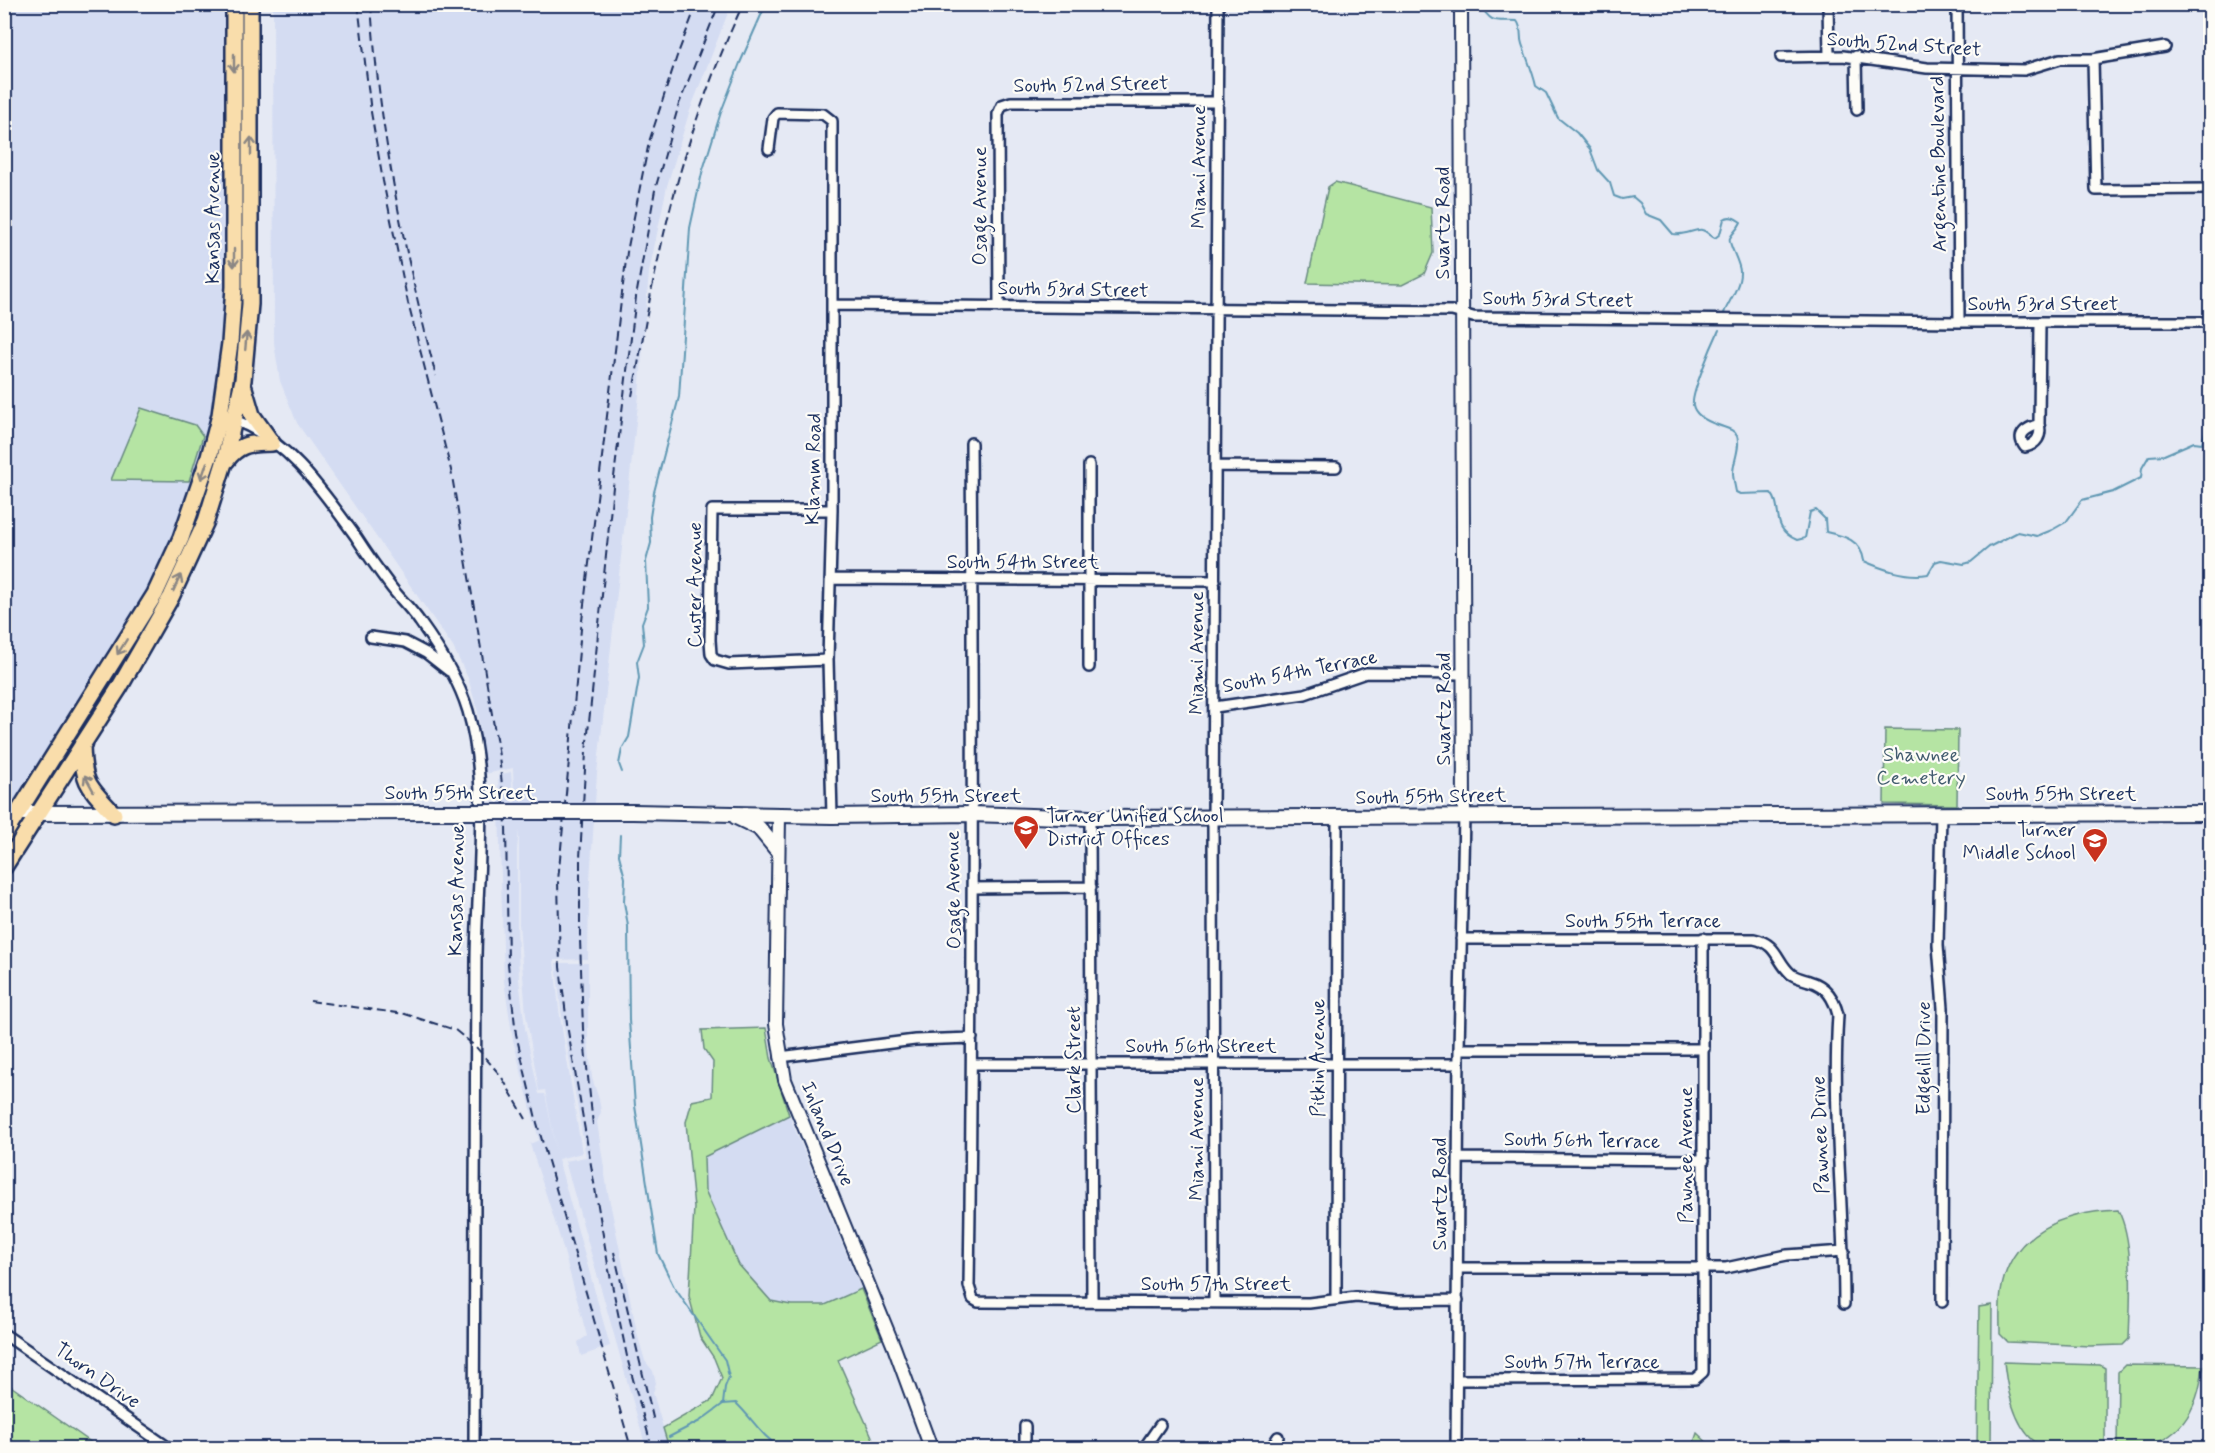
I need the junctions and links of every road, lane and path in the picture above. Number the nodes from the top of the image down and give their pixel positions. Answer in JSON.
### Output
{"nodes":[{"id":1,"x":234,"y":4,"type":"edge"},
{"id":2,"x":250,"y":4,"type":"edge"},
{"id":3,"x":1218,"y":4,"type":"edge"},
{"id":4,"x":1461,"y":4,"type":"edge"},
{"id":5,"x":1828,"y":4,"type":"edge"},
{"id":6,"x":1957,"y":4,"type":"edge"},
{"id":7,"x":2165,"y":46,"type":"dead end"},
{"id":8,"x":1829,"y":56,"type":"junction"},
{"id":9,"x":1781,"y":57,"type":"dead end"},
{"id":10,"x":1856,"y":57,"type":"junction"},
{"id":11,"x":2093,"y":59,"type":"junction"},
{"id":12,"x":1956,"y":69,"type":"junction"},
{"id":13,"x":1218,"y":102,"type":"junction"},
{"id":14,"x":1002,"y":105,"type":"joint"},
{"id":15,"x":1857,"y":110,"type":"dead end"},
{"id":16,"x":769,"y":149,"type":"dead end"},
{"id":17,"x":2211,"y":189,"type":"edge"},
{"id":18,"x":833,"y":305,"type":"junction"},
{"id":19,"x":999,"y":307,"type":"junction"},
{"id":20,"x":1216,"y":309,"type":"junction"},
{"id":21,"x":1462,"y":315,"type":"junction"},
{"id":22,"x":1959,"y":322,"type":"junction"},
{"id":23,"x":2040,"y":322,"type":"junction"},
{"id":24,"x":2211,"y":322,"type":"edge"},
{"id":25,"x":243,"y":380,"type":"junction"},
{"id":26,"x":220,"y":415,"type":"junction"},
{"id":27,"x":235,"y":420,"type":"junction"},
{"id":28,"x":2038,"y":424,"type":"dead end"},
{"id":29,"x":272,"y":443,"type":"junction"},
{"id":30,"x":971,"y":443,"type":"dead end"},
{"id":31,"x":224,"y":463,"type":"junction"},
{"id":32,"x":1089,"y":465,"type":"dead end"},
{"id":33,"x":1216,"y":466,"type":"junction"},
{"id":34,"x":1336,"y":467,"type":"dead end"},
{"id":35,"x":832,"y":510,"type":"junction"},
{"id":36,"x":830,"y":579,"type":"junction"},
{"id":37,"x":1089,"y":580,"type":"junction"},
{"id":38,"x":972,"y":581,"type":"junction"},
{"id":39,"x":1215,"y":581,"type":"junction"},
{"id":40,"x":371,"y":637,"type":"dead end"},
{"id":41,"x":828,"y":660,"type":"junction"},
{"id":42,"x":1089,"y":667,"type":"dead end"},
{"id":43,"x":451,"y":674,"type":"junction"},
{"id":44,"x":1464,"y":674,"type":"junction"},
{"id":45,"x":1215,"y":707,"type":"junction"},
{"id":46,"x":82,"y":745,"type":"junction"},
{"id":47,"x":12,"y":813,"type":"edge"},
{"id":48,"x":39,"y":813,"type":"junction"},
{"id":49,"x":2211,"y":813,"type":"edge"},
{"id":50,"x":114,"y":814,"type":"junction"},
{"id":51,"x":729,"y":814,"type":"junction"},
{"id":52,"x":971,"y":814,"type":"junction"},
{"id":53,"x":1941,"y":814,"type":"junction"},
{"id":54,"x":778,"y":816,"type":"junction"},
{"id":55,"x":832,"y":816,"type":"junction"},
{"id":56,"x":1464,"y":816,"type":"junction"},
{"id":57,"x":1090,"y":818,"type":"junction"},
{"id":58,"x":1214,"y":818,"type":"junction"},
{"id":59,"x":1337,"y":818,"type":"junction"},
{"id":60,"x":4,"y":835,"type":"edge"},
{"id":61,"x":777,"y":850,"type":"junction"},
{"id":62,"x":4,"y":867,"type":"edge"},
{"id":63,"x":1091,"y":887,"type":"junction"},
{"id":64,"x":973,"y":888,"type":"junction"},
{"id":65,"x":1703,"y":938,"type":"junction"},
{"id":66,"x":1461,"y":939,"type":"junction"},
{"id":67,"x":1808,"y":981,"type":"joint"},
{"id":68,"x":972,"y":1038,"type":"junction"},
{"id":69,"x":1459,"y":1048,"type":"junction"},
{"id":70,"x":1704,"y":1049,"type":"junction"},
{"id":71,"x":780,"y":1057,"type":"junction"},
{"id":72,"x":972,"y":1064,"type":"junction"},
{"id":73,"x":1092,"y":1064,"type":"junction"},
{"id":74,"x":1215,"y":1064,"type":"junction"},
{"id":75,"x":1336,"y":1064,"type":"junction"},
{"id":76,"x":1459,"y":1064,"type":"junction"},
{"id":77,"x":1460,"y":1158,"type":"junction"},
{"id":78,"x":1704,"y":1160,"type":"junction"},
{"id":79,"x":1844,"y":1251,"type":"junction"},
{"id":80,"x":1459,"y":1268,"type":"junction"},
{"id":81,"x":1704,"y":1269,"type":"junction"},
{"id":82,"x":973,"y":1299,"type":"joint"},
{"id":83,"x":1336,"y":1299,"type":"junction"},
{"id":84,"x":1458,"y":1300,"type":"junction"},
{"id":85,"x":1092,"y":1301,"type":"junction"},
{"id":86,"x":1214,"y":1302,"type":"junction"},
{"id":87,"x":1942,"y":1302,"type":"dead end"},
{"id":88,"x":1844,"y":1304,"type":"dead end"},
{"id":89,"x":4,"y":1334,"type":"edge"},
{"id":90,"x":1703,"y":1372,"type":"joint"},
{"id":91,"x":1458,"y":1380,"type":"junction"},
{"id":92,"x":1160,"y":1425,"type":"dead end"},
{"id":93,"x":1025,"y":1426,"type":"dead end"},
{"id":94,"x":1278,"y":1437,"type":"dead end"},
{"id":95,"x":169,"y":1449,"type":"edge"},
{"id":96,"x":474,"y":1449,"type":"edge"},
{"id":97,"x":931,"y":1449,"type":"edge"},
{"id":98,"x":1025,"y":1449,"type":"edge"},
{"id":99,"x":1144,"y":1449,"type":"edge"},
{"id":100,"x":1271,"y":1449,"type":"edge"},
{"id":101,"x":1456,"y":1449,"type":"edge"}],
"edges":[{"from":1,"to":26,"type":"main road","name":"Kansas Avenue","one_way":true},
{"from":25,"to":2,"type":"main road","name":"Kansas Avenue","one_way":true},
{"from":3,"to":13,"type":"street","name":"Miami Avenue"},
{"from":4,"to":21,"type":"street","name":"Swartz Road"},
{"from":5,"to":8,"type":"street"},
{"from":6,"to":12,"type":"street","name":"Argentine Boulevard"},
{"from":7,"to":11,"type":"street","name":"South 52nd Street"},
{"from":8,"to":9,"type":"street","name":"South 52nd Street"},
{"from":8,"to":10,"type":"street","name":"South 52nd Street"},
{"from":10,"to":12,"type":"street","name":"South 52nd Street"},
{"from":10,"to":15,"type":"street"},
{"from":11,"to":12,"type":"street","name":"South 52nd Street"},
{"from":11,"to":17,"type":"street"},
{"from":12,"to":22,"type":"street","name":"Argentine Boulevard"},
{"from":13,"to":14,"type":"street","name":"South 52nd Street"},
{"from":13,"to":20,"type":"street","name":"Miami Avenue"},
{"from":14,"to":19,"type":"street","name":"Osage Avenue"},
{"from":16,"to":18,"type":"street","name":"Klamm Road"},
{"from":18,"to":19,"type":"street","name":"South 53rd Street"},
{"from":18,"to":35,"type":"street","name":"Klamm Road"},
{"from":19,"to":20,"type":"street","name":"South 53rd Street"},
{"from":20,"to":21,"type":"street","name":"South 53rd Street"},
{"from":20,"to":33,"type":"street","name":"Miami Avenue"},
{"from":21,"to":22,"type":"street","name":"South 53rd Street"},
{"from":21,"to":44,"type":"street","name":"Swartz Road"},
{"from":22,"to":23,"type":"street","name":"South 53rd Street"},
{"from":23,"to":24,"type":"street","name":"South 53rd Street"},
{"from":23,"to":28,"type":"street"},
{"from":25,"to":27,"type":"main road","name":"Kansas Avenue"},
{"from":25,"to":29,"type":"main road"},
{"from":26,"to":27,"type":"street","name":"Kansas Avenue"},
{"from":26,"to":47,"type":"main road","one_way":true},
{"from":27,"to":29,"type":"street","name":"Kansas Avenue"},
{"from":27,"to":31,"type":"main road"},
{"from":29,"to":31,"type":"main road"},
{"from":29,"to":43,"type":"street","name":"Kansas Avenue"},
{"from":30,"to":38,"type":"street","name":"Osage Avenue"},
{"from":46,"to":31,"type":"main road","one_way":true},
{"from":32,"to":37,"type":"street"},
{"from":33,"to":34,"type":"street"},
{"from":33,"to":39,"type":"street","name":"Miami Avenue"},
{"from":35,"to":36,"type":"street","name":"Klamm Road"},
{"from":35,"to":41,"type":"street","name":"Custer Avenue"},
{"from":36,"to":38,"type":"street","name":"South 54th Street"},
{"from":36,"to":41,"type":"street","name":"Klamm Road"},
{"from":37,"to":38,"type":"street","name":"South 54th Street"},
{"from":37,"to":39,"type":"street","name":"South 54th Street"},
{"from":37,"to":42,"type":"street"},
{"from":38,"to":52,"type":"street","name":"Osage Avenue"},
{"from":39,"to":45,"type":"street","name":"Miami Avenue"},
{"from":40,"to":43,"type":"street"},
{"from":41,"to":55,"type":"street","name":"Klamm Road"},
{"from":43,"to":96,"type":"street","name":"Kansas Avenue"},
{"from":44,"to":45,"type":"street","name":"South 54th Terrace"},
{"from":44,"to":56,"type":"street","name":"Swartz Road"},
{"from":45,"to":58,"type":"street","name":"Miami Avenue"},
{"from":46,"to":48,"type":"main road"},
{"from":50,"to":46,"type":"main road","one_way":true},
{"from":47,"to":48,"type":"main road","name":"South 55th Street"},
{"from":47,"to":60,"type":"main road"},
{"from":48,"to":50,"type":"main road","name":"South 55th Street"},
{"from":48,"to":62,"type":"main road"},
{"from":49,"to":53,"type":"main road","name":"South 55th Street"},
{"from":50,"to":51,"type":"main road","name":"South 55th Street","bridge":true},
{"from":51,"to":54,"type":"main road","name":"South 55th Street"},
{"from":51,"to":61,"type":"main road"},
{"from":52,"to":55,"type":"main road","name":"South 55th Street"},
{"from":52,"to":57,"type":"main road","name":"South 55th Street"},
{"from":52,"to":64,"type":"street","name":"Osage Avenue"},
{"from":53,"to":56,"type":"main road","name":"South 55th Street"},
{"from":53,"to":87,"type":"street","name":"Edgehill Drive"},
{"from":54,"to":55,"type":"main road","name":"South 55th Street"},
{"from":54,"to":61,"type":"street","name":"Inland Drive"},
{"from":56,"to":59,"type":"main road","name":"South 55th Street"},
{"from":56,"to":66,"type":"street","name":"Swartz Road"},
{"from":57,"to":58,"type":"main road","name":"South 55th Street"},
{"from":57,"to":63,"type":"street","name":"Clark Street"},
{"from":58,"to":59,"type":"main road","name":"South 55th Street"},
{"from":58,"to":74,"type":"street","name":"Miami Avenue"},
{"from":59,"to":75,"type":"street","name":"Pitkin Avenue"},
{"from":61,"to":71,"type":"street","name":"Inland Drive"},
{"from":63,"to":64,"type":"street"},
{"from":63,"to":73,"type":"street","name":"Clark Street"},
{"from":64,"to":68,"type":"street","name":"Osage Avenue"},
{"from":65,"to":66,"type":"street","name":"South 55th Terrace"},
{"from":65,"to":67,"type":"street","name":"South 55th Terrace"},
{"from":65,"to":70,"type":"street","name":"Pawnee Avenue"},
{"from":66,"to":69,"type":"street","name":"Swartz Road"},
{"from":67,"to":79,"type":"street","name":"Pawnee Drive"},
{"from":68,"to":71,"type":"street"},
{"from":68,"to":72,"type":"street","name":"Osage Avenue"},
{"from":69,"to":70,"type":"street"},
{"from":69,"to":76,"type":"street","name":"Swartz Road"},
{"from":70,"to":78,"type":"street","name":"Pawnee Avenue"},
{"from":71,"to":97,"type":"street","name":"Inland Drive"},
{"from":72,"to":73,"type":"street","name":"South 56th Street"},
{"from":72,"to":82,"type":"street","name":"Osage Avenue"},
{"from":73,"to":74,"type":"street","name":"South 56th Street"},
{"from":73,"to":85,"type":"street","name":"Clark Street"},
{"from":74,"to":75,"type":"street","name":"South 56th Street"},
{"from":74,"to":86,"type":"street","name":"Miami Avenue"},
{"from":75,"to":76,"type":"street","name":"South 56th Street"},
{"from":75,"to":83,"type":"street","name":"Pitkin Avenue"},
{"from":76,"to":77,"type":"street","name":"Swartz Road"},
{"from":77,"to":78,"type":"street","name":"South 56th Terrace"},
{"from":77,"to":80,"type":"street","name":"Swartz Road"},
{"from":78,"to":81,"type":"street","name":"Pawnee Avenue"},
{"from":79,"to":81,"type":"street"},
{"from":79,"to":88,"type":"street","name":"Pawnee Drive"},
{"from":80,"to":81,"type":"street"},
{"from":80,"to":84,"type":"street","name":"Swartz Road"},
{"from":81,"to":90,"type":"street","name":"Pawnee Avenue"},
{"from":82,"to":85,"type":"street","name":"South 57th Street"},
{"from":83,"to":84,"type":"street","name":"South 57th Street"},
{"from":83,"to":86,"type":"street","name":"South 57th Street"},
{"from":84,"to":91,"type":"street","name":"Swartz Road"},
{"from":85,"to":86,"type":"street","name":"South 57th Street"},
{"from":89,"to":95,"type":"street","name":"Thorn Drive"},
{"from":90,"to":91,"type":"street","name":"South 57th Terrace"},
{"from":91,"to":101,"type":"street","name":"Swartz Road"},
{"from":92,"to":99,"type":"street"},
{"from":93,"to":98,"type":"street"},
{"from":94,"to":100,"type":"street"}]}
